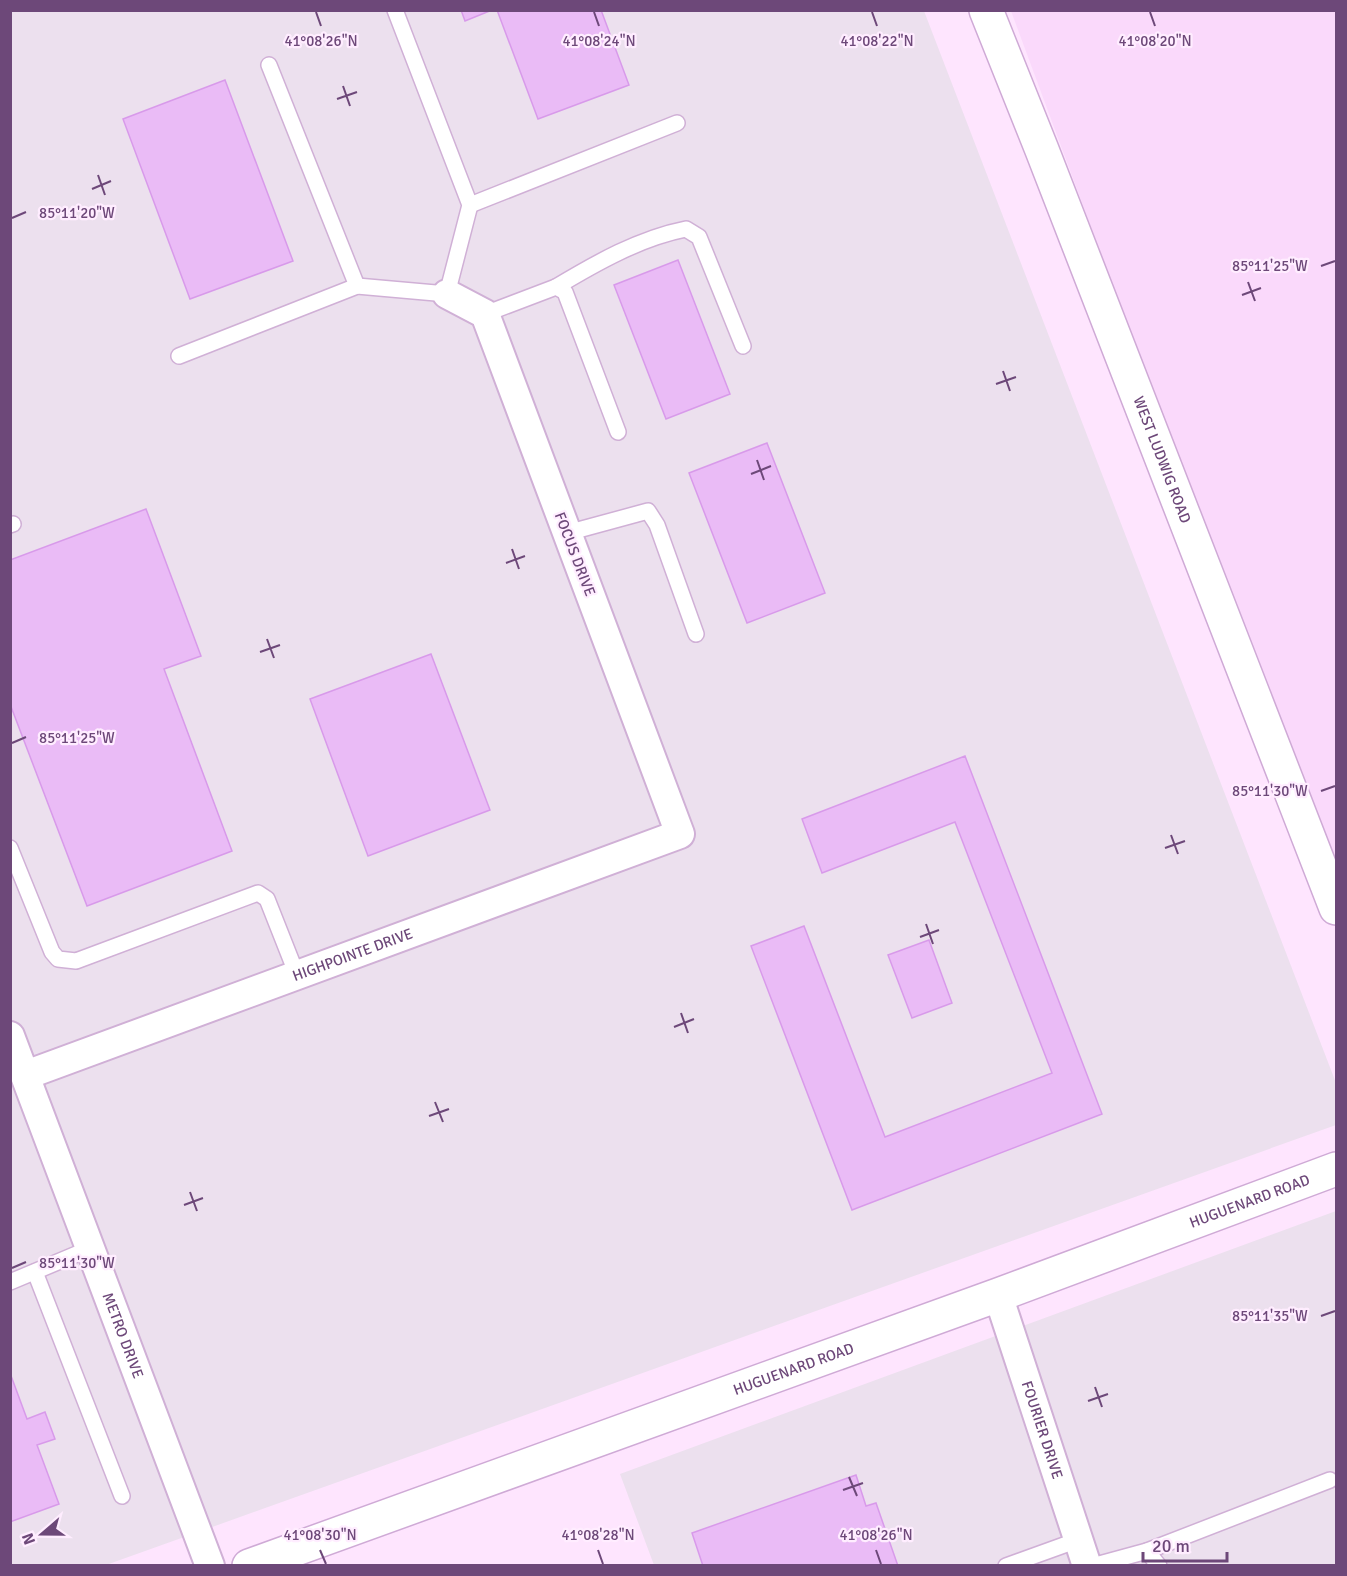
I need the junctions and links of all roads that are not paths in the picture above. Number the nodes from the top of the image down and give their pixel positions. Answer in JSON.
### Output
{"nodes":[{"id":1,"x":395,"y":10,"type":"edge"},
{"id":2,"x":986,"y":10,"type":"edge"},
{"id":3,"x":269,"y":65,"type":"dead end"},
{"id":4,"x":677,"y":123,"type":"dead end"},
{"id":5,"x":470,"y":205,"type":"junction"},
{"id":6,"x":357,"y":286,"type":"junction"},
{"id":7,"x":556,"y":287,"type":"junction"},
{"id":8,"x":447,"y":294,"type":"junction"},
{"id":9,"x":485,"y":314,"type":"junction"},
{"id":10,"x":743,"y":346,"type":"dead end"},
{"id":11,"x":179,"y":356,"type":"dead end"},
{"id":12,"x":618,"y":432,"type":"dead end"},
{"id":13,"x":567,"y":533,"type":"junction"},
{"id":14,"x":696,"y":634,"type":"dead end"},
{"id":15,"x":680,"y":834,"type":"joint"},
{"id":16,"x":10,"y":848,"type":"edge"},
{"id":17,"x":1336,"y":908,"type":"edge"},
{"id":18,"x":297,"y":975,"type":"junction"},
{"id":19,"x":10,"y":1036,"type":"edge"},
{"id":20,"x":26,"y":1075,"type":"junction"},
{"id":21,"x":1336,"y":1169,"type":"edge"},
{"id":22,"x":91,"y":1248,"type":"junction"},
{"id":23,"x":35,"y":1272,"type":"junction"},
{"id":24,"x":10,"y":1282,"type":"edge"},
{"id":25,"x":998,"y":1296,"type":"junction"},
{"id":26,"x":1330,"y":1480,"type":"dead end"},
{"id":27,"x":122,"y":1496,"type":"dead end"},
{"id":28,"x":1147,"y":1551,"type":"junction"},
{"id":29,"x":1086,"y":1557,"type":"edge"},
{"id":30,"x":210,"y":1566,"type":"edge"},
{"id":31,"x":249,"y":1566,"type":"edge"},
{"id":32,"x":1006,"y":1566,"type":"edge"},
{"id":33,"x":1159,"y":1566,"type":"edge"}],
"edges":[{"from":1,"to":5,"type":"lane"},
{"from":2,"to":17,"type":"main road","name":"WEST LUDWIG ROAD"},
{"from":3,"to":6,"type":"lane"},
{"from":4,"to":5,"type":"lane"},
{"from":5,"to":8,"type":"lane"},
{"from":6,"to":8,"type":"lane"},
{"from":6,"to":11,"type":"lane"},
{"from":7,"to":9,"type":"lane"},
{"from":7,"to":10,"type":"lane"},
{"from":7,"to":12,"type":"lane"},
{"from":8,"to":9,"type":"street"},
{"from":9,"to":13,"type":"street","name":"FOCUS DRIVE"},
{"from":13,"to":14,"type":"lane"},
{"from":13,"to":15,"type":"street","name":"FOCUS DRIVE"},
{"from":15,"to":18,"type":"street","name":"HIGHPOINTE DRIVE"},
{"from":16,"to":18,"type":"lane"},
{"from":18,"to":20,"type":"street","name":"HIGHPOINTE DRIVE"},
{"from":19,"to":20,"type":"street","name":"METRO DRIVE"},
{"from":20,"to":22,"type":"street","name":"METRO DRIVE"},
{"from":21,"to":25,"type":"main road","name":"HUGUENARD ROAD"},
{"from":22,"to":23,"type":"lane"},
{"from":22,"to":30,"type":"street","name":"METRO DRIVE"},
{"from":23,"to":24,"type":"lane"},
{"from":23,"to":27,"type":"lane"},
{"from":25,"to":29,"type":"street","name":"FOURIER DRIVE"},
{"from":25,"to":31,"type":"main road","name":"HUGUENARD ROAD"},
{"from":26,"to":28,"type":"lane"},
{"from":28,"to":29,"type":"lane"},
{"from":28,"to":33,"type":"lane"},
{"from":29,"to":32,"type":"lane"}]}
